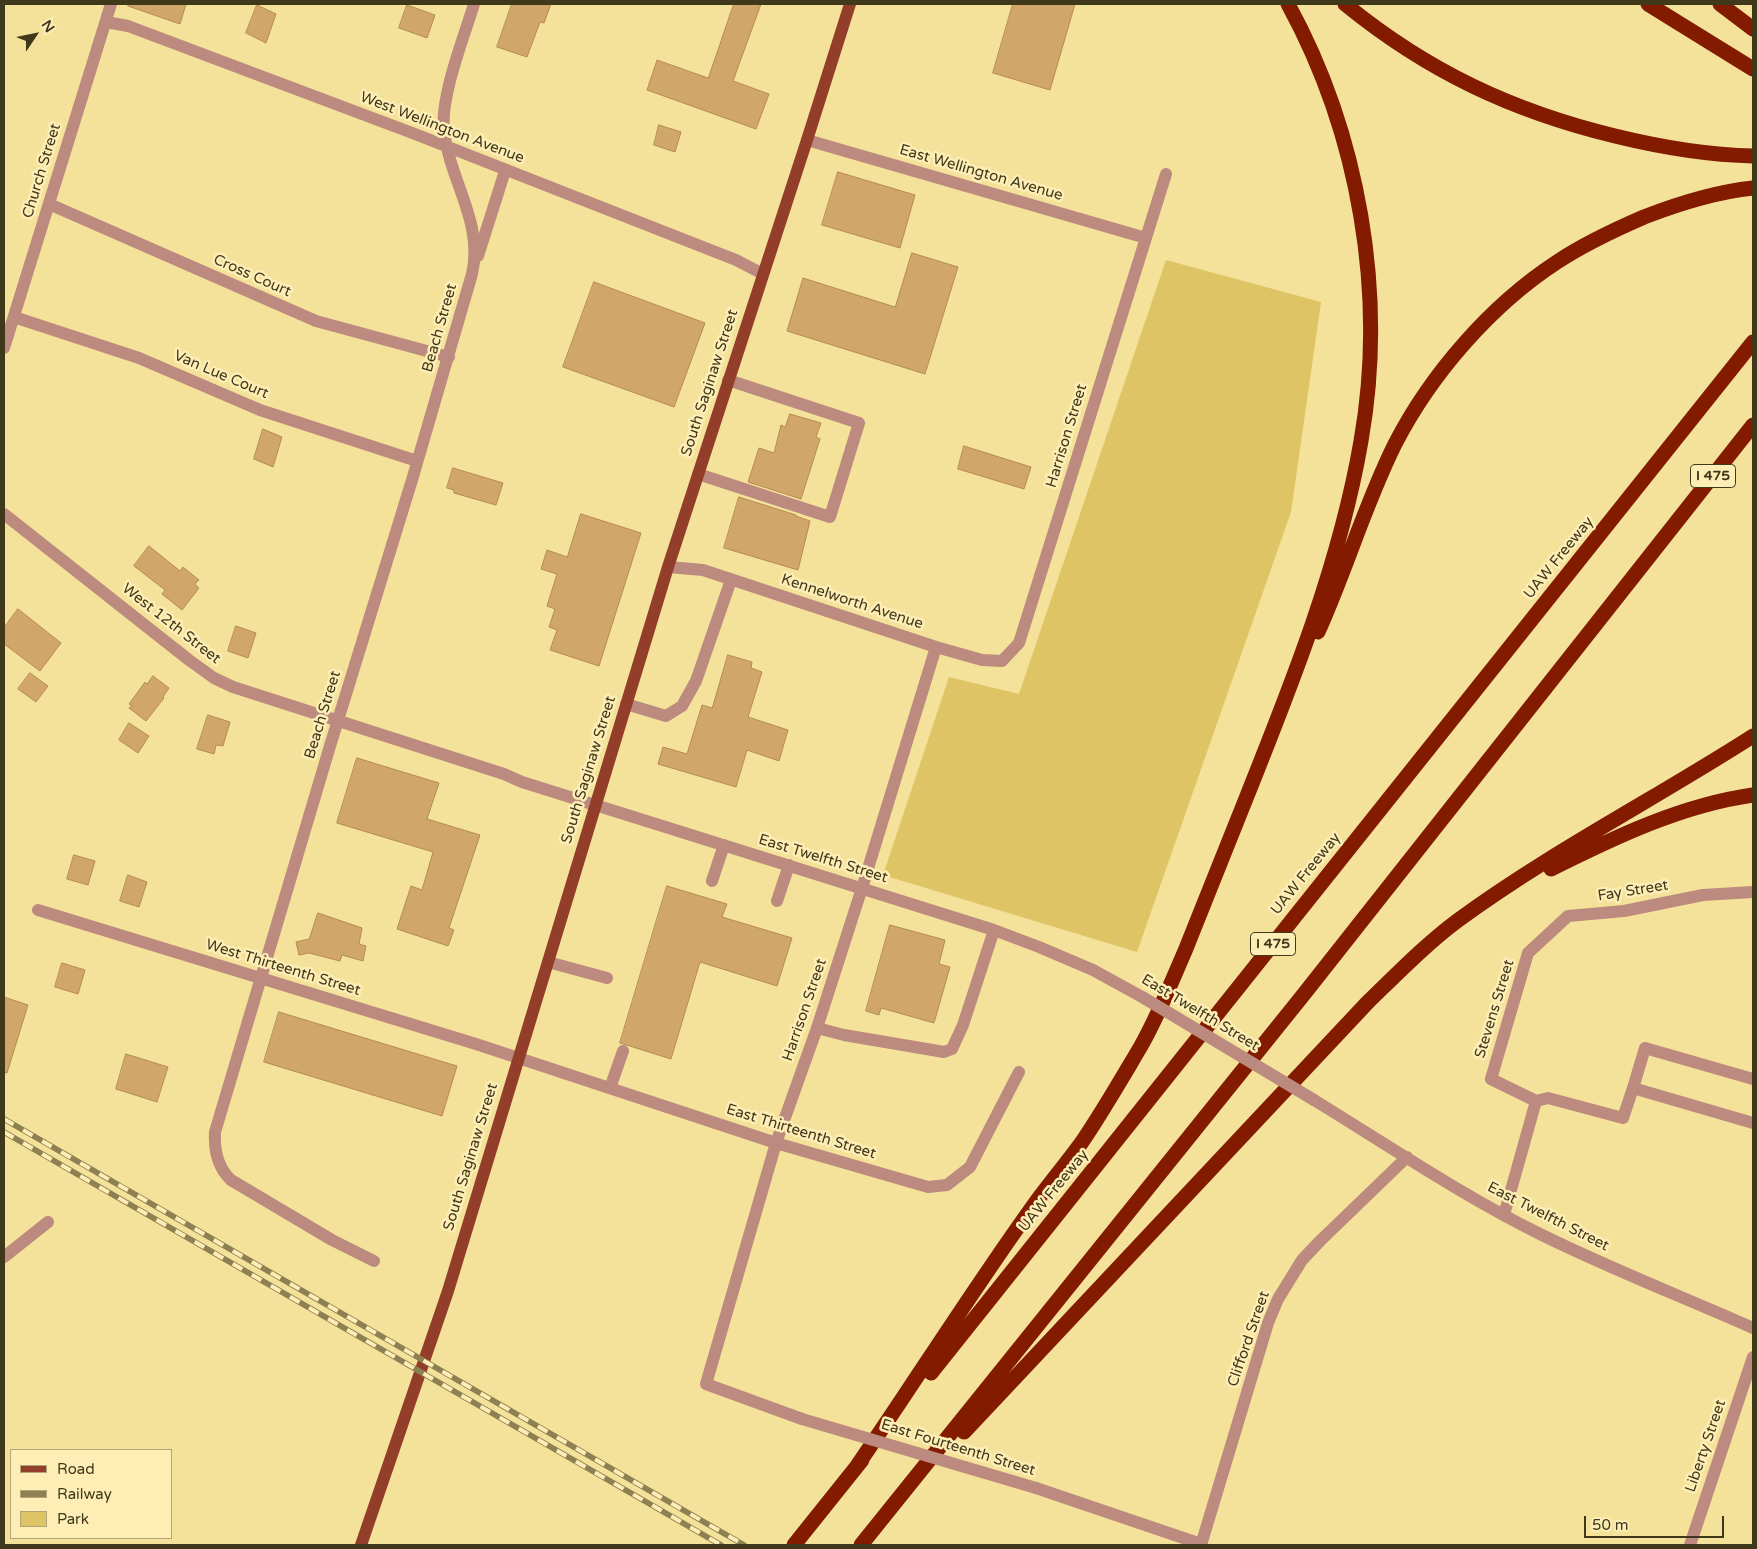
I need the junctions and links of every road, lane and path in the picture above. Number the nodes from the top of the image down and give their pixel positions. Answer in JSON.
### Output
{"nodes":[{"id":1,"x":112,"y":4,"type":"edge"},
{"id":2,"x":474,"y":4,"type":"edge"},
{"id":3,"x":850,"y":4,"type":"edge"},
{"id":4,"x":1288,"y":4,"type":"edge"},
{"id":5,"x":1345,"y":4,"type":"edge"},
{"id":6,"x":1648,"y":4,"type":"edge"},
{"id":7,"x":1720,"y":4,"type":"edge"},
{"id":8,"x":106,"y":22,"type":"junction"},
{"id":9,"x":1753,"y":29,"type":"edge"},
{"id":10,"x":1753,"y":69,"type":"edge"},
{"id":11,"x":807,"y":140,"type":"junction"},
{"id":12,"x":448,"y":148,"type":"junction"},
{"id":13,"x":1753,"y":156,"type":"edge"},
{"id":14,"x":505,"y":170,"type":"junction"},
{"id":15,"x":1166,"y":174,"type":"dead end"},
{"id":16,"x":1753,"y":188,"type":"edge"},
{"id":17,"x":49,"y":204,"type":"junction"},
{"id":18,"x":1146,"y":238,"type":"junction"},
{"id":19,"x":472,"y":274,"type":"junction"},
{"id":20,"x":762,"y":274,"type":"junction"},
{"id":21,"x":14,"y":316,"type":"junction"},
{"id":22,"x":1753,"y":342,"type":"edge"},
{"id":23,"x":4,"y":348,"type":"edge"},
{"id":24,"x":449,"y":357,"type":"junction"},
{"id":25,"x":728,"y":380,"type":"junction"},
{"id":26,"x":1753,"y":425,"type":"edge"},
{"id":27,"x":1753,"y":439,"type":"edge"},
{"id":28,"x":417,"y":461,"type":"junction"},
{"id":29,"x":698,"y":474,"type":"junction"},
{"id":30,"x":4,"y":514,"type":"edge"},
{"id":31,"x":1674,"y":526,"type":"junction"},
{"id":32,"x":668,"y":567,"type":"junction"},
{"id":33,"x":731,"y":580,"type":"junction"},
{"id":34,"x":1019,"y":643,"type":"joint"},
{"id":35,"x":936,"y":646,"type":"junction"},
{"id":36,"x":626,"y":704,"type":"junction"},
{"id":37,"x":338,"y":720,"type":"junction"},
{"id":38,"x":1276,"y":724,"type":"junction"},
{"id":39,"x":1753,"y":736,"type":"edge"},
{"id":40,"x":1753,"y":794,"type":"edge"},
{"id":41,"x":596,"y":804,"type":"junction"},
{"id":42,"x":724,"y":845,"type":"junction"},
{"id":43,"x":789,"y":865,"type":"junction"},
{"id":44,"x":712,"y":881,"type":"dead end"},
{"id":45,"x":862,"y":888,"type":"junction"},
{"id":46,"x":1753,"y":892,"type":"edge"},
{"id":47,"x":777,"y":901,"type":"dead end"},
{"id":48,"x":38,"y":910,"type":"dead end"},
{"id":49,"x":1568,"y":916,"type":"joint"},
{"id":50,"x":1456,"y":922,"type":"junction"},
{"id":51,"x":994,"y":930,"type":"junction"},
{"id":52,"x":548,"y":962,"type":"junction"},
{"id":53,"x":261,"y":978,"type":"junction"},
{"id":54,"x":607,"y":978,"type":"dead end"},
{"id":55,"x":817,"y":1028,"type":"junction"},
{"id":56,"x":622,"y":1051,"type":"dead end"},
{"id":57,"x":518,"y":1058,"type":"junction"},
{"id":58,"x":1019,"y":1072,"type":"dead end"},
{"id":59,"x":1753,"y":1079,"type":"edge"},
{"id":60,"x":610,"y":1088,"type":"junction"},
{"id":61,"x":1633,"y":1088,"type":"junction"},
{"id":62,"x":1536,"y":1101,"type":"junction"},
{"id":63,"x":1753,"y":1123,"type":"edge"},
{"id":64,"x":776,"y":1143,"type":"junction"},
{"id":65,"x":1406,"y":1157,"type":"junction"},
{"id":66,"x":1504,"y":1215,"type":"junction"},
{"id":67,"x":48,"y":1222,"type":"dead end"},
{"id":68,"x":4,"y":1257,"type":"edge"},
{"id":69,"x":374,"y":1261,"type":"dead end"},
{"id":70,"x":1753,"y":1328,"type":"edge"},
{"id":71,"x":1753,"y":1357,"type":"edge"},
{"id":72,"x":706,"y":1384,"type":"joint"},
{"id":73,"x":857,"y":1466,"type":"junction"},
{"id":74,"x":884,"y":1517,"type":"junction"},
{"id":75,"x":1201,"y":1544,"type":"edge"},
{"id":76,"x":361,"y":1545,"type":"edge"},
{"id":77,"x":794,"y":1545,"type":"edge"},
{"id":78,"x":861,"y":1545,"type":"edge"},
{"id":79,"x":1690,"y":1545,"type":"edge"}],
"edges":[{"from":1,"to":8,"type":"street","name":"Church Street"},
{"from":2,"to":12,"type":"street","name":"Beach Street"},
{"from":3,"to":11,"type":"main road","name":"South Saginaw Street"},
{"from":4,"to":38,"type":"highway"},
{"from":5,"to":13,"type":"highway"},
{"from":6,"to":10,"type":"highway"},
{"from":7,"to":9,"type":"highway"},
{"from":8,"to":12,"type":"street","name":"West Wellington Avenue"},
{"from":8,"to":17,"type":"street","name":"Church Street"},
{"from":11,"to":18,"type":"street","name":"East Wellington Avenue"},
{"from":11,"to":20,"type":"main road","name":"South Saginaw Street"},
{"from":12,"to":14,"type":"street","name":"West Wellington Avenue"},
{"from":12,"to":19,"type":"street","name":"Beach Street"},
{"from":14,"to":19,"type":"street","name":"Beach Street"},
{"from":14,"to":20,"type":"street","name":"West Wellington Avenue"},
{"from":15,"to":18,"type":"street","name":"Harrison Street"},
{"from":16,"to":38,"type":"highway"},
{"from":17,"to":21,"type":"street","name":"Church Street"},
{"from":17,"to":24,"type":"street","name":"Cross Court"},
{"from":18,"to":34,"type":"street","name":"Harrison Street"},
{"from":19,"to":24,"type":"street","name":"Beach Street"},
{"from":20,"to":25,"type":"main road","name":"South Saginaw Street"},
{"from":21,"to":23,"type":"street","name":"Church Street"},
{"from":21,"to":28,"type":"street","name":"Van Lue Court"},
{"from":22,"to":73,"type":"highway","name":"UAW Freeway","number":"I 475"},
{"from":24,"to":28,"type":"street","name":"Beach Street"},
{"from":25,"to":29,"type":"main road","name":"South Saginaw Street"},
{"from":25,"to":29,"type":"street"},
{"from":26,"to":31,"type":"highway","number":"I 475"},
{"from":27,"to":31,"type":"highway"},
{"from":28,"to":37,"type":"street","name":"Beach Street"},
{"from":29,"to":32,"type":"main road","name":"South Saginaw Street"},
{"from":30,"to":37,"type":"street","name":"West 12th Street"},
{"from":31,"to":74,"type":"highway","number":"I 475"},
{"from":32,"to":33,"type":"street","name":"Kennelworth Avenue"},
{"from":32,"to":36,"type":"main road","name":"South Saginaw Street"},
{"from":33,"to":35,"type":"street","name":"Kennelworth Avenue"},
{"from":33,"to":36,"type":"street"},
{"from":34,"to":35,"type":"street","name":"Kennelworth Avenue"},
{"from":35,"to":45,"type":"street","name":"Harrison Street"},
{"from":36,"to":41,"type":"main road","name":"South Saginaw Street"},
{"from":37,"to":41,"type":"street","name":"West 12th Street"},
{"from":37,"to":53,"type":"street","name":"Beach Street"},
{"from":38,"to":73,"type":"highway"},
{"from":39,"to":50,"type":"highway"},
{"from":40,"to":50,"type":"highway"},
{"from":41,"to":42,"type":"street","name":"East Twelfth Street"},
{"from":41,"to":52,"type":"main road","name":"South Saginaw Street"},
{"from":42,"to":43,"type":"street","name":"East Twelfth Street"},
{"from":42,"to":44,"type":"street"},
{"from":43,"to":45,"type":"street","name":"East Twelfth Street"},
{"from":43,"to":47,"type":"street"},
{"from":45,"to":51,"type":"street","name":"East Twelfth Street"},
{"from":45,"to":55,"type":"street","name":"Harrison Street"},
{"from":46,"to":49,"type":"street","name":"Fay Street"},
{"from":48,"to":53,"type":"street","name":"West Thirteenth Street"},
{"from":49,"to":62,"type":"street","name":"Stevens Street"},
{"from":50,"to":74,"type":"highway"},
{"from":51,"to":55,"type":"street"},
{"from":51,"to":65,"type":"street","name":"East Twelfth Street","bridge":true},
{"from":52,"to":54,"type":"street"},
{"from":52,"to":57,"type":"main road","name":"South Saginaw Street"},
{"from":53,"to":57,"type":"street","name":"West Thirteenth Street"},
{"from":53,"to":69,"type":"street","name":"Beach Street"},
{"from":55,"to":64,"type":"street","name":"Harrison Street"},
{"from":56,"to":60,"type":"street"},
{"from":57,"to":60,"type":"street","name":"East Thirteenth Street"},
{"from":57,"to":76,"type":"main road","name":"South Saginaw Street"},
{"from":58,"to":64,"type":"street","name":"East Thirteenth Street"},
{"from":59,"to":61,"type":"street"},
{"from":60,"to":64,"type":"street","name":"East Thirteenth Street"},
{"from":61,"to":62,"type":"street"},
{"from":61,"to":63,"type":"street"},
{"from":62,"to":66,"type":"street"},
{"from":64,"to":72,"type":"street","name":"Harrison Street"},
{"from":65,"to":66,"type":"street","name":"East Twelfth Street"},
{"from":65,"to":75,"type":"street","name":"Clifford Street"},
{"from":66,"to":70,"type":"street","name":"East Twelfth Street"},
{"from":67,"to":68,"type":"street"},
{"from":71,"to":79,"type":"street","name":"Liberty Street"},
{"from":72,"to":75,"type":"street","name":"East Fourteenth Street","bridge":true},
{"from":73,"to":77,"type":"highway","name":"UAW Freeway","number":"I 475"},
{"from":74,"to":78,"type":"highway","number":"I 475"}]}
